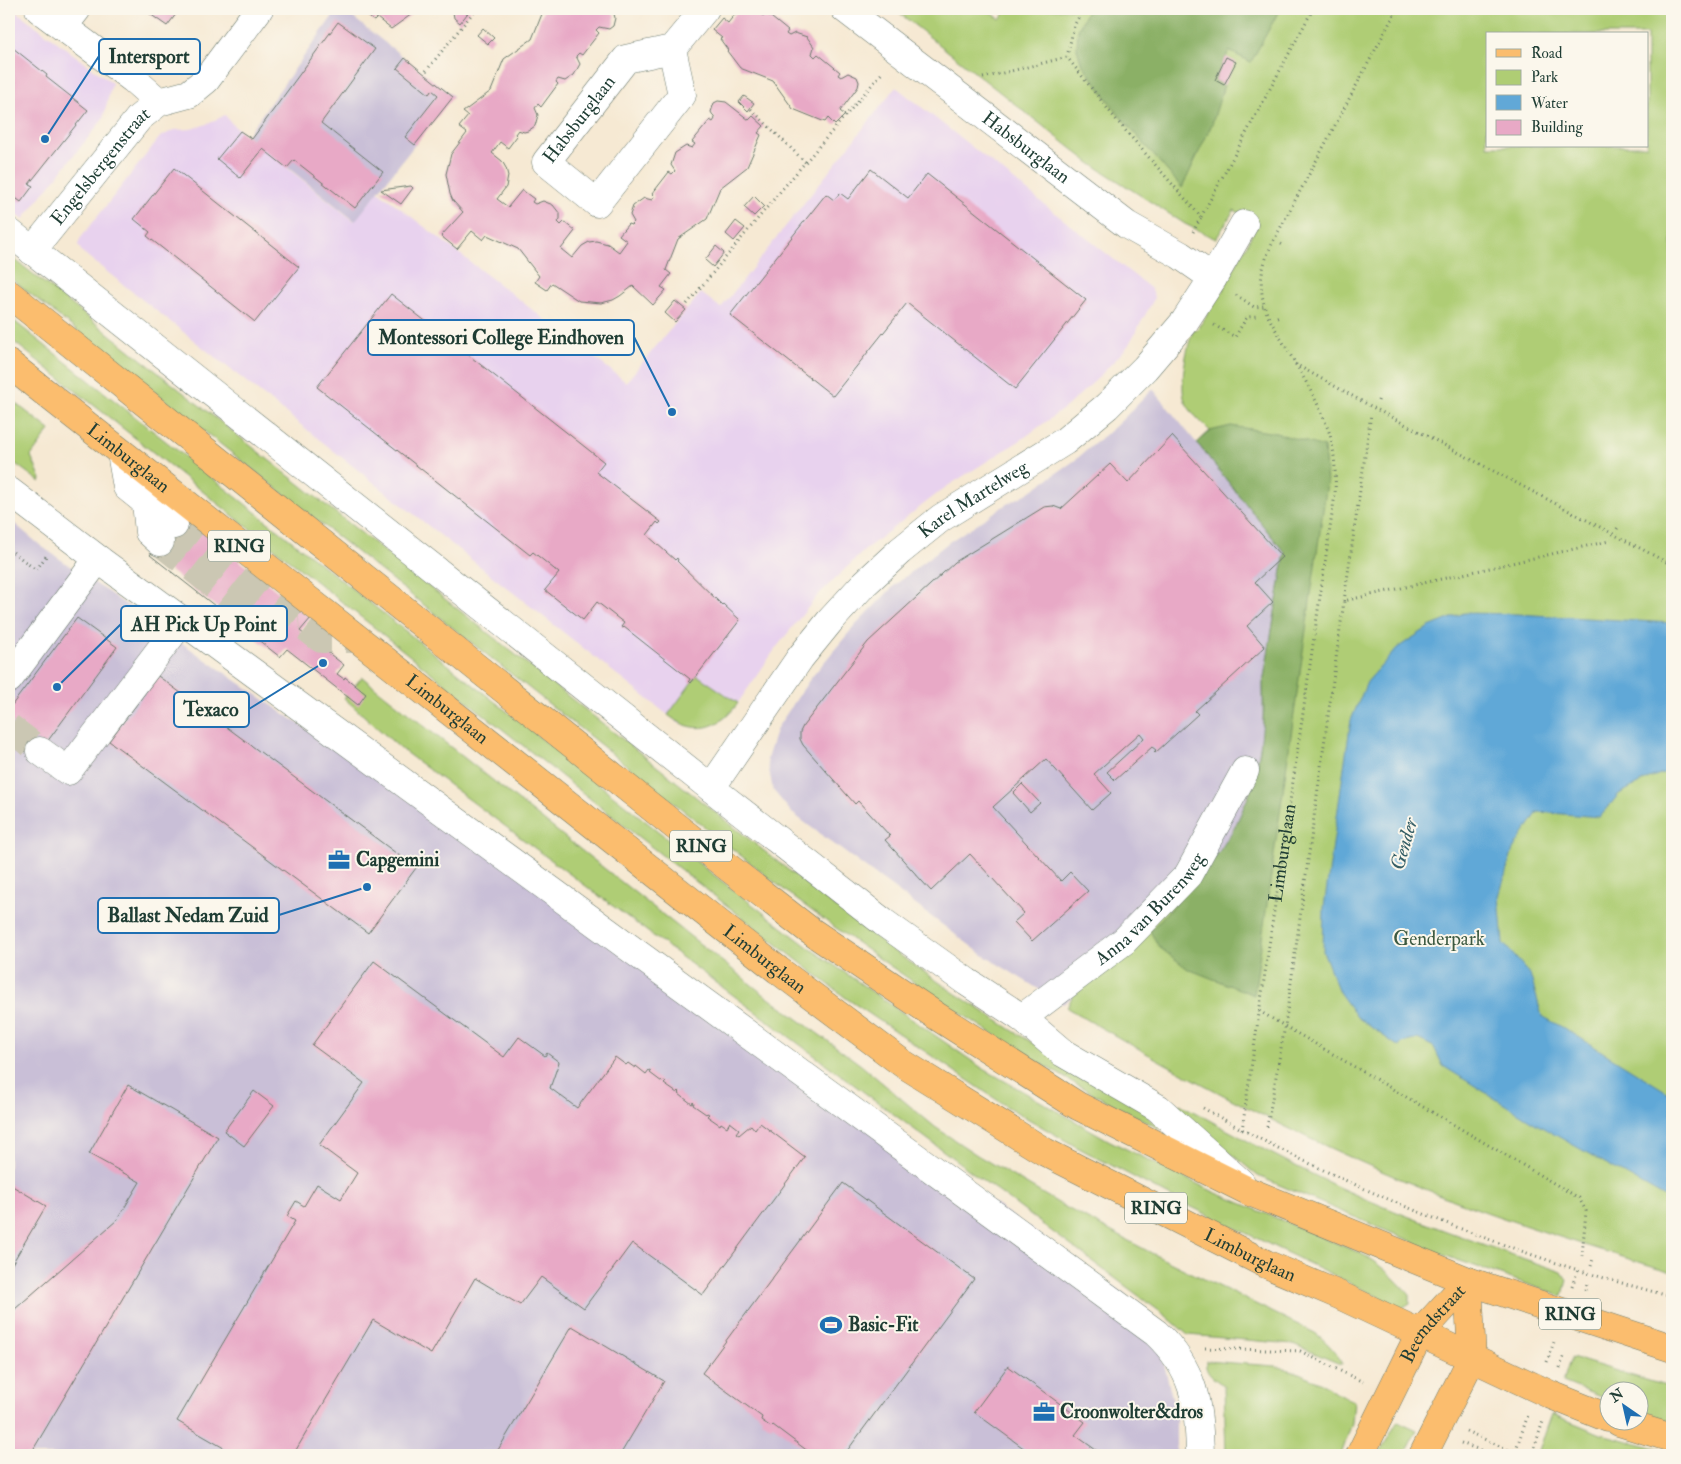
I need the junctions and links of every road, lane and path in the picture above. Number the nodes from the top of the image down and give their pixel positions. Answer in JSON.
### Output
{"nodes":[{"id":1,"x":39,"y":9,"type":"edge"},
{"id":2,"x":259,"y":9,"type":"edge"},
{"id":3,"x":476,"y":9,"type":"edge"},
{"id":4,"x":705,"y":9,"type":"edge"},
{"id":5,"x":845,"y":9,"type":"edge"},
{"id":6,"x":1083,"y":9,"type":"edge"},
{"id":7,"x":1313,"y":9,"type":"edge"},
{"id":8,"x":1397,"y":9,"type":"edge"},
{"id":9,"x":70,"y":18,"type":"edge"},
{"id":10,"x":672,"y":50,"type":"junction"},
{"id":11,"x":1067,"y":57,"type":"junction"},
{"id":12,"x":426,"y":71,"type":"dead end"},
{"id":13,"x":884,"y":71,"type":"dead end"},
{"id":14,"x":982,"y":78,"type":"dead end"},
{"id":15,"x":160,"y":102,"type":"junction"},
{"id":16,"x":751,"y":109,"type":"dead end"},
{"id":17,"x":806,"y":163,"type":"junction"},
{"id":18,"x":1244,"y":224,"type":"dead end"},
{"id":19,"x":9,"y":232,"type":"edge"},
{"id":20,"x":1281,"y":244,"type":"dead end"},
{"id":21,"x":1285,"y":246,"type":"dead end"},
{"id":22,"x":32,"y":251,"type":"junction"},
{"id":23,"x":1213,"y":278,"type":"junction"},
{"id":24,"x":9,"y":294,"type":"edge"},
{"id":25,"x":686,"y":304,"type":"dead end"},
{"id":26,"x":1258,"y":316,"type":"dead end"},
{"id":27,"x":1211,"y":323,"type":"dead end"},
{"id":28,"x":9,"y":364,"type":"edge"},
{"id":29,"x":1295,"y":364,"type":"junction"},
{"id":30,"x":1371,"y":414,"type":"dead end"},
{"id":31,"x":121,"y":453,"type":"junction"},
{"id":32,"x":9,"y":490,"type":"edge"},
{"id":33,"x":64,"y":533,"type":"junction"},
{"id":34,"x":167,"y":533,"type":"tunnel mouth"},
{"id":35,"x":1609,"y":541,"type":"dead end"},
{"id":36,"x":9,"y":549,"type":"edge"},
{"id":37,"x":98,"y":559,"type":"junction"},
{"id":38,"x":1672,"y":565,"type":"edge"},
{"id":39,"x":1344,"y":601,"type":"junction"},
{"id":40,"x":182,"y":621,"type":"junction"},
{"id":41,"x":9,"y":679,"type":"edge"},
{"id":42,"x":40,"y":750,"type":"tunnel mouth"},
{"id":43,"x":1245,"y":771,"type":"dead end"},
{"id":44,"x":712,"y":788,"type":"junction"},
{"id":45,"x":1259,"y":1011,"type":"junction"},
{"id":46,"x":1022,"y":1018,"type":"junction"},
{"id":47,"x":1285,"y":1026,"type":"junction"},
{"id":48,"x":1267,"y":1127,"type":"dead end"},
{"id":49,"x":1250,"y":1192,"type":"junction"},
{"id":50,"x":1582,"y":1256,"type":"dead end"},
{"id":51,"x":1593,"y":1259,"type":"dead end"},
{"id":52,"x":1591,"y":1266,"type":"dead end"},
{"id":53,"x":1468,"y":1280,"type":"junction"},
{"id":54,"x":1672,"y":1297,"type":"edge"},
{"id":55,"x":1420,"y":1333,"type":"junction"},
{"id":56,"x":1169,"y":1345,"type":"junction"},
{"id":57,"x":1672,"y":1348,"type":"edge"},
{"id":58,"x":1472,"y":1358,"type":"junction"},
{"id":59,"x":1390,"y":1394,"type":"junction"},
{"id":60,"x":1546,"y":1413,"type":"dead end"},
{"id":61,"x":1598,"y":1414,"type":"edge"},
{"id":62,"x":1448,"y":1430,"type":"junction"},
{"id":63,"x":1648,"y":1431,"type":"edge"},
{"id":64,"x":1672,"y":1438,"type":"edge"},
{"id":65,"x":1533,"y":1452,"type":"dead end"},
{"id":66,"x":1515,"y":1454,"type":"edge"},
{"id":67,"x":1200,"y":1455,"type":"edge"},
{"id":68,"x":1360,"y":1455,"type":"edge"},
{"id":69,"x":1423,"y":1455,"type":"edge"},
{"id":70,"x":1493,"y":1455,"type":"edge"},
{"id":71,"x":1520,"y":1455,"type":"edge"}],
"edges":[{"from":1,"to":9,"type":"street"},
{"from":2,"to":15,"type":"street","name":"Engelsbergenstraat"},
{"from":3,"to":12,"type":"path"},
{"from":4,"to":10,"type":"street"},
{"from":5,"to":23,"type":"street","name":"Habsburglaan"},
{"from":6,"to":11,"type":"path"},
{"from":7,"to":11,"type":"path"},
{"from":8,"to":29,"type":"path","name":"Limburglaan"},
{"from":9,"to":15,"type":"street"},
{"from":10,"to":10,"type":"street","name":"Habsburglaan"},
{"from":11,"to":14,"type":"path"},
{"from":13,"to":17,"type":"path"},
{"from":15,"to":22,"type":"street","name":"Engelsbergenstraat"},
{"from":16,"to":17,"type":"path"},
{"from":17,"to":25,"type":"path"},
{"from":18,"to":23,"type":"street","name":"Karel Martelweg"},
{"from":19,"to":22,"type":"street"},
{"from":20,"to":21,"type":"path"},
{"from":22,"to":44,"type":"street"},
{"from":23,"to":44,"type":"street","name":"Karel Martelweg"},
{"from":24,"to":49,"type":"main road","number":"RING"},
{"from":26,"to":27,"type":"path"},
{"from":28,"to":31,"type":"main road","name":"Limburglaan","number":"RING"},
{"from":29,"to":38,"type":"path"},
{"from":29,"to":45,"type":"path","name":"Limburglaan"},
{"from":30,"to":39,"type":"path"},
{"from":31,"to":34,"type":"street"},
{"from":31,"to":55,"type":"main road","name":"Limburglaan","number":"RING"},
{"from":32,"to":33,"type":"street"},
{"from":33,"to":36,"type":"path"},
{"from":33,"to":37,"type":"street"},
{"from":35,"to":39,"type":"path"},
{"from":37,"to":40,"type":"street"},
{"from":37,"to":41,"type":"street"},
{"from":39,"to":47,"type":"path"},
{"from":40,"to":42,"type":"street"},
{"from":40,"to":56,"type":"street"},
{"from":43,"to":46,"type":"street","name":"Anna van Burenweg"},
{"from":44,"to":46,"type":"street"},
{"from":45,"to":47,"type":"path"},
{"from":45,"to":54,"type":"path","name":"Limburglaan"},
{"from":46,"to":49,"type":"street"},
{"from":47,"to":48,"type":"path"},
{"from":47,"to":50,"type":"path"},
{"from":49,"to":53,"type":"main road","number":"RING"},
{"from":51,"to":52,"type":"path"},
{"from":53,"to":55,"type":"main road","name":"Beemdstraat"},
{"from":53,"to":57,"type":"main road","number":"RING"},
{"from":53,"to":58,"type":"main road","name":"Beemdstraat"},
{"from":55,"to":58,"type":"main road","name":"Limburglaan","number":"RING"},
{"from":55,"to":59,"type":"main road","name":"Beemdstraat"},
{"from":56,"to":59,"type":"path"},
{"from":56,"to":67,"type":"street"},
{"from":58,"to":61,"type":"main road","name":"Limburglaan","number":"RING"},
{"from":58,"to":62,"type":"main road","name":"Beemdstraat"},
{"from":59,"to":68,"type":"main road","name":"Beemdstraat"},
{"from":60,"to":65,"type":"path"},
{"from":62,"to":66,"type":"path"},
{"from":62,"to":69,"type":"main road","name":"Beemdstraat"},
{"from":62,"to":70,"type":"path"},
{"from":63,"to":64,"type":"main road"},
{"from":66,"to":71,"type":"path"}]}
